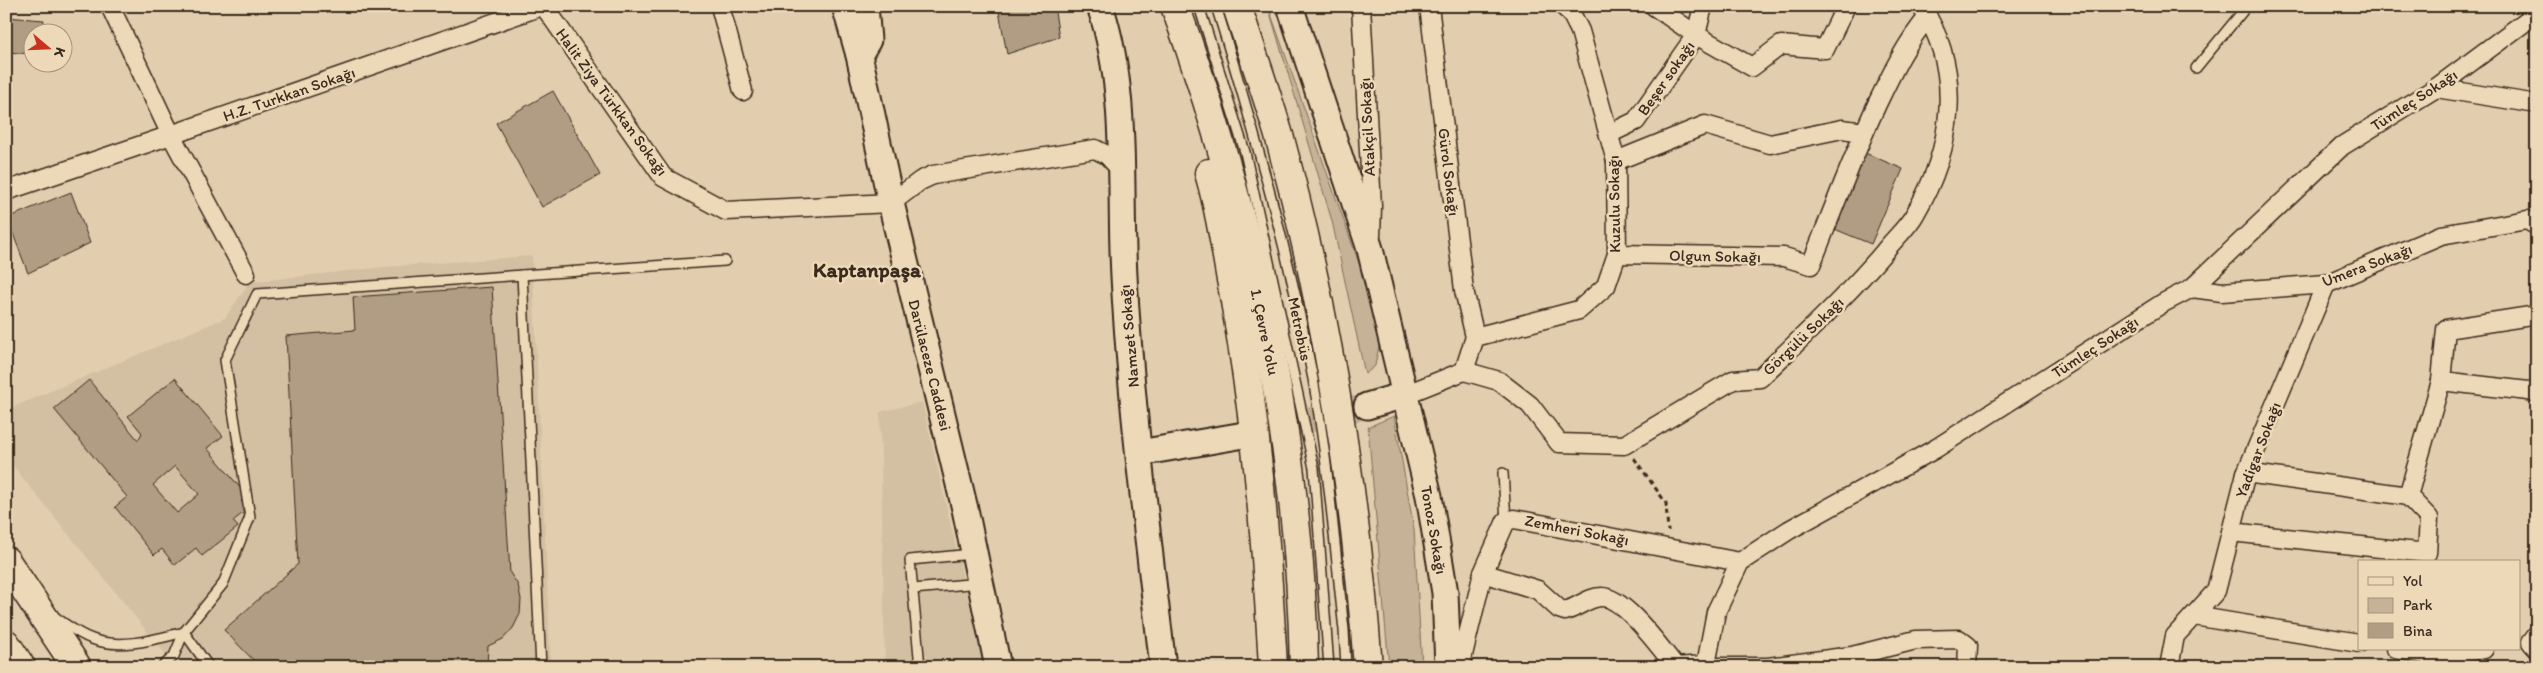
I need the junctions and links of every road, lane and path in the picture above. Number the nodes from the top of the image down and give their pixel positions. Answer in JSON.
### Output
{"nodes":[{"id":1,"x":110,"y":6,"type":"edge"},
{"id":2,"x":543,"y":6,"type":"edge"},
{"id":3,"x":720,"y":6,"type":"edge"},
{"id":4,"x":845,"y":6,"type":"edge"},
{"id":5,"x":865,"y":6,"type":"edge"},
{"id":6,"x":1100,"y":6,"type":"edge"},
{"id":7,"x":1166,"y":6,"type":"edge"},
{"id":8,"x":1175,"y":6,"type":"edge"},
{"id":9,"x":1199,"y":6,"type":"edge"},
{"id":10,"x":1216,"y":6,"type":"edge"},
{"id":11,"x":1236,"y":6,"type":"edge"},
{"id":12,"x":1290,"y":6,"type":"edge"},
{"id":13,"x":1361,"y":6,"type":"edge"},
{"id":14,"x":1429,"y":6,"type":"edge"},
{"id":15,"x":1563,"y":6,"type":"edge"},
{"id":16,"x":1654,"y":6,"type":"edge"},
{"id":17,"x":1703,"y":6,"type":"edge"},
{"id":18,"x":1846,"y":6,"type":"edge"},
{"id":19,"x":2247,"y":6,"type":"edge"},
{"id":20,"x":1925,"y":12,"type":"edge"},
{"id":21,"x":2537,"y":13,"type":"edge"},
{"id":22,"x":1696,"y":35,"type":"junction"},
{"id":23,"x":859,"y":55,"type":"junction"},
{"id":24,"x":2196,"y":68,"type":"dead end"},
{"id":25,"x":2436,"y":88,"type":"junction"},
{"id":26,"x":743,"y":91,"type":"dead end"},
{"id":27,"x":2537,"y":104,"type":"edge"},
{"id":28,"x":1864,"y":132,"type":"junction"},
{"id":29,"x":1608,"y":134,"type":"junction"},
{"id":30,"x":171,"y":135,"type":"junction"},
{"id":31,"x":1616,"y":161,"type":"junction"},
{"id":32,"x":1120,"y":170,"type":"junction"},
{"id":33,"x":6,"y":191,"type":"edge"},
{"id":34,"x":892,"y":203,"type":"junction"},
{"id":35,"x":2537,"y":226,"type":"edge"},
{"id":36,"x":1370,"y":249,"type":"junction"},
{"id":37,"x":1617,"y":254,"type":"junction"},
{"id":38,"x":724,"y":261,"type":"dead end"},
{"id":39,"x":246,"y":274,"type":"dead end"},
{"id":40,"x":522,"y":276,"type":"junction"},
{"id":41,"x":2326,"y":284,"type":"junction"},
{"id":42,"x":2192,"y":288,"type":"junction"},
{"id":43,"x":2537,"y":315,"type":"edge"},
{"id":44,"x":1475,"y":337,"type":"junction"},
{"id":45,"x":1464,"y":371,"type":"junction"},
{"id":46,"x":2441,"y":382,"type":"junction"},
{"id":47,"x":2537,"y":392,"type":"edge"},
{"id":48,"x":1404,"y":395,"type":"junction"},
{"id":49,"x":1367,"y":406,"type":"tunnel mouth"},
{"id":50,"x":1250,"y":434,"type":"tunnel mouth"},
{"id":51,"x":1624,"y":445,"type":"junction"},
{"id":52,"x":1139,"y":453,"type":"junction"},
{"id":53,"x":1503,"y":473,"type":"dead end"},
{"id":54,"x":2246,"y":473,"type":"junction"},
{"id":55,"x":2408,"y":496,"type":"junction"},
{"id":56,"x":1506,"y":521,"type":"junction"},
{"id":57,"x":2231,"y":532,"type":"junction"},
{"id":58,"x":1669,"y":548,"type":"junction"},
{"id":59,"x":975,"y":553,"type":"junction"},
{"id":60,"x":6,"y":561,"type":"edge"},
{"id":61,"x":1740,"y":562,"type":"junction"},
{"id":62,"x":1482,"y":573,"type":"junction"},
{"id":63,"x":982,"y":583,"type":"junction"},
{"id":64,"x":913,"y":588,"type":"junction"},
{"id":65,"x":35,"y":604,"type":"junction"},
{"id":66,"x":2194,"y":616,"type":"junction"},
{"id":67,"x":184,"y":632,"type":"junction"},
{"id":68,"x":2358,"y":643,"type":"edge"},
{"id":69,"x":6,"y":644,"type":"edge"},
{"id":70,"x":2402,"y":650,"type":"edge"},
{"id":71,"x":2477,"y":650,"type":"edge"},
{"id":72,"x":1853,"y":661,"type":"edge"},
{"id":73,"x":1706,"y":666,"type":"edge"},
{"id":74,"x":21,"y":667,"type":"edge"},
{"id":75,"x":77,"y":667,"type":"edge"},
{"id":76,"x":162,"y":667,"type":"edge"},
{"id":77,"x":209,"y":667,"type":"edge"},
{"id":78,"x":541,"y":667,"type":"edge"},
{"id":79,"x":920,"y":667,"type":"edge"},
{"id":80,"x":998,"y":667,"type":"edge"},
{"id":81,"x":1163,"y":667,"type":"edge"},
{"id":82,"x":1273,"y":667,"type":"edge"},
{"id":83,"x":1304,"y":667,"type":"edge"},
{"id":84,"x":1329,"y":667,"type":"edge"},
{"id":85,"x":1346,"y":667,"type":"edge"},
{"id":86,"x":1368,"y":667,"type":"edge"},
{"id":87,"x":1448,"y":667,"type":"edge"},
{"id":88,"x":1460,"y":667,"type":"edge"},
{"id":89,"x":1675,"y":667,"type":"edge"},
{"id":90,"x":1967,"y":667,"type":"edge"},
{"id":91,"x":2169,"y":667,"type":"edge"}],
"edges":[{"from":1,"to":30,"type":"street"},
{"from":2,"to":30,"type":"street","name":"H.Z. Turkkan Sokağı"},
{"from":2,"to":34,"type":"street","name":"Halit Ziya Türkkan Sokağı"},
{"from":3,"to":26,"type":"street"},
{"from":4,"to":23,"type":"main road","name":"Darülaceze Caddesi"},
{"from":5,"to":23,"type":"main road"},
{"from":6,"to":32,"type":"main road","name":"Namzet Sokağı"},
{"from":7,"to":82,"type":"main road"},
{"from":8,"to":83,"type":"main road","name":"1. Çevre Yolu"},
{"from":9,"to":84,"type":"lane","name":"Metrobüs"},
{"from":10,"to":85,"type":"lane","name":"Metrobüs"},
{"from":11,"to":86,"type":"main road"},
{"from":12,"to":36,"type":"main road","name":"Tonoz Sokağı"},
{"from":13,"to":36,"type":"street","name":"Atakçil Sokağı"},
{"from":14,"to":44,"type":"street","name":"Gürol Sokağı"},
{"from":15,"to":29,"type":"street","name":"Kuzulu Sokağı"},
{"from":16,"to":22,"type":"street"},
{"from":17,"to":22,"type":"street","name":"Beşer sokağı"},
{"from":18,"to":22,"type":"street","name":"Beşer sokağı"},
{"from":19,"to":24,"type":"lane"},
{"from":20,"to":28,"type":"street"},
{"from":20,"to":51,"type":"street","name":"Görgülü Sokağı"},
{"from":21,"to":25,"type":"street","name":"Tümleç Sokağı"},
{"from":22,"to":29,"type":"street","name":"Beşer sokağı"},
{"from":23,"to":34,"type":"main road","name":"Darülaceze Caddesi"},
{"from":25,"to":27,"type":"street"},
{"from":25,"to":42,"type":"street","name":"Tümleç Sokağı"},
{"from":28,"to":31,"type":"street"},
{"from":28,"to":37,"type":"street","name":"Olgun Sokağı"},
{"from":29,"to":31,"type":"street","name":"Kuzulu Sokağı"},
{"from":30,"to":33,"type":"street","name":"H.Z. Turkkan Sokağı"},
{"from":30,"to":39,"type":"street"},
{"from":31,"to":37,"type":"street","name":"Kuzulu Sokağı"},
{"from":32,"to":34,"type":"street"},
{"from":32,"to":52,"type":"main road","name":"Namzet Sokağı"},
{"from":34,"to":59,"type":"main road","name":"Darülaceze Caddesi"},
{"from":35,"to":41,"type":"street","name":"Umera Sokağı"},
{"from":36,"to":48,"type":"main road","name":"Tonoz Sokağı"},
{"from":37,"to":44,"type":"street","name":"Kuzulu Sokağı"},
{"from":38,"to":40,"type":"lane"},
{"from":40,"to":67,"type":"lane"},
{"from":40,"to":78,"type":"lane"},
{"from":41,"to":42,"type":"street","name":"Umera Sokağı"},
{"from":41,"to":54,"type":"street","name":"Yadigar Sokağı"},
{"from":42,"to":61,"type":"street","name":"Tümleç Sokağı"},
{"from":43,"to":46,"type":"street"},
{"from":44,"to":45,"type":"street"},
{"from":45,"to":48,"type":"street"},
{"from":45,"to":51,"type":"street"},
{"from":46,"to":47,"type":"street"},
{"from":46,"to":55,"type":"street"},
{"from":48,"to":49,"type":"main road"},
{"from":48,"to":87,"type":"main road","name":"Tonoz Sokağı"},
{"from":50,"to":52,"type":"main road"},
{"from":51,"to":58,"type":"path"},
{"from":52,"to":81,"type":"main road","name":"Namzet Sokağı"},
{"from":53,"to":56,"type":"lane"},
{"from":54,"to":55,"type":"street"},
{"from":54,"to":57,"type":"street","name":"Yadigar Sokağı"},
{"from":55,"to":57,"type":"street"},
{"from":56,"to":58,"type":"street","name":"Zemheri Sokağı"},
{"from":56,"to":62,"type":"street","name":"Zemheri Sokağı"},
{"from":57,"to":66,"type":"street","name":"Yadigar Sokağı"},
{"from":58,"to":61,"type":"street","name":"Zemheri Sokağı"},
{"from":59,"to":63,"type":"main road","name":"Darülaceze Caddesi"},
{"from":59,"to":64,"type":"lane"},
{"from":60,"to":65,"type":"main road"},
{"from":61,"to":73,"type":"street"},
{"from":62,"to":88,"type":"street","name":"Zemheri Sokağı"},
{"from":62,"to":89,"type":"street"},
{"from":63,"to":64,"type":"lane"},
{"from":63,"to":80,"type":"main road","name":"Darülaceze Caddesi"},
{"from":64,"to":79,"type":"lane"},
{"from":65,"to":67,"type":"lane"},
{"from":65,"to":75,"type":"main road"},
{"from":66,"to":68,"type":"street"},
{"from":66,"to":91,"type":"street","name":"Yadigar Sokağı"},
{"from":67,"to":76,"type":"lane"},
{"from":67,"to":77,"type":"lane"},
{"from":69,"to":74,"type":"main road"},
{"from":70,"to":71,"type":"street"},
{"from":72,"to":73,"type":"street"},
{"from":72,"to":90,"type":"street"},
{"from":73,"to":89,"type":"street"}]}
